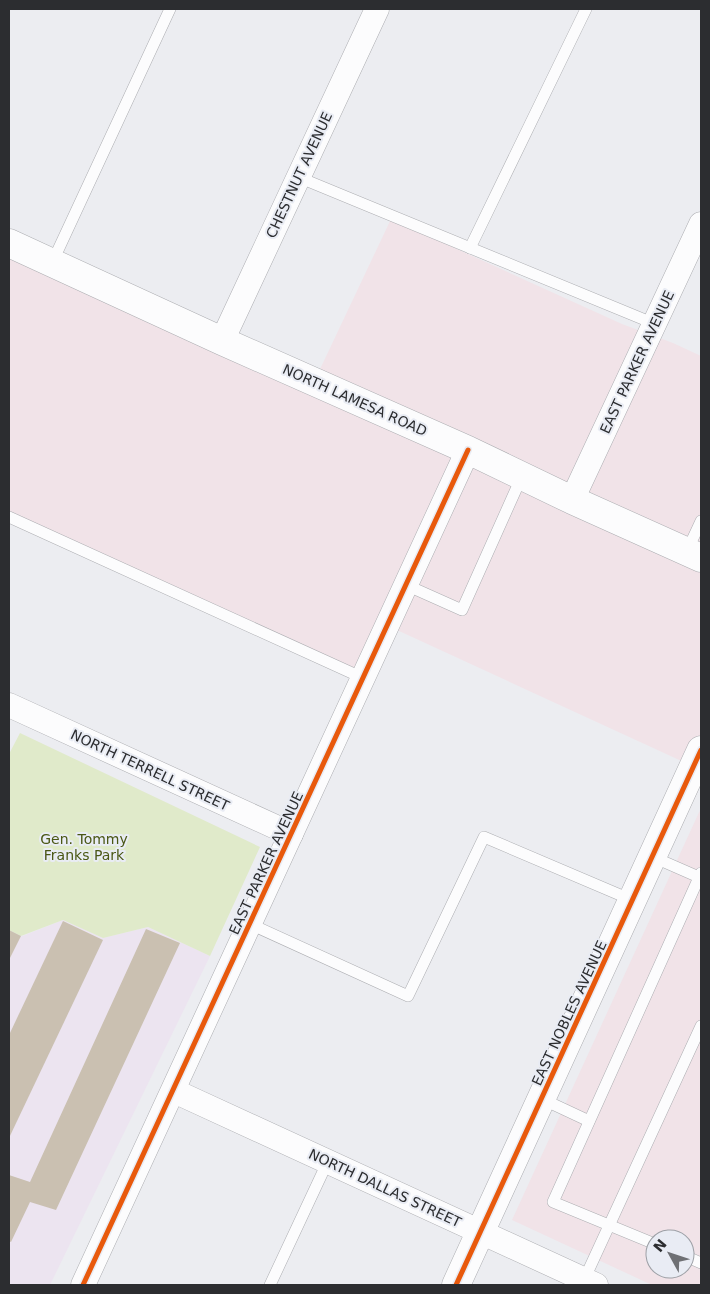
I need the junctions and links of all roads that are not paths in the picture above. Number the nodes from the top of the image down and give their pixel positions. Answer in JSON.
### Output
{"nodes":[{"id":1,"x":170,"y":9,"type":"edge"},
{"id":2,"x":377,"y":9,"type":"edge"},
{"id":3,"x":586,"y":9,"type":"edge"},
{"id":4,"x":298,"y":177,"type":"junction"},
{"id":5,"x":701,"y":224,"type":"edge"},
{"id":6,"x":9,"y":243,"type":"edge"},
{"id":7,"x":470,"y":248,"type":"junction"},
{"id":8,"x":52,"y":263,"type":"junction"},
{"id":9,"x":654,"y":324,"type":"junction"},
{"id":10,"x":222,"y":341,"type":"junction"},
{"id":11,"x":468,"y":450,"type":"junction"},
{"id":12,"x":522,"y":476,"type":"junction"},
{"id":13,"x":572,"y":500,"type":"junction"},
{"id":14,"x":9,"y":517,"type":"edge"},
{"id":15,"x":701,"y":521,"type":"edge"},
{"id":16,"x":694,"y":555,"type":"edge"},
{"id":17,"x":406,"y":585,"type":"junction"},
{"id":18,"x":363,"y":678,"type":"junction"},
{"id":19,"x":9,"y":707,"type":"edge"},
{"id":20,"x":698,"y":768,"type":"edge"},
{"id":21,"x":291,"y":834,"type":"junction"},
{"id":22,"x":653,"y":857,"type":"junction"},
{"id":23,"x":701,"y":876,"type":"edge"},
{"id":24,"x":633,"y":900,"type":"junction"},
{"id":25,"x":250,"y":924,"type":"junction"},
{"id":26,"x":701,"y":1026,"type":"edge"},
{"id":27,"x":174,"y":1091,"type":"junction"},
{"id":28,"x":542,"y":1099,"type":"junction"},
{"id":29,"x":589,"y":1121,"type":"junction"},
{"id":30,"x":328,"y":1162,"type":"junction"},
{"id":31,"x":610,"y":1225,"type":"junction"},
{"id":32,"x":481,"y":1232,"type":"junction"},
{"id":33,"x":645,"y":1240,"type":"edge"},
{"id":34,"x":590,"y":1283,"type":"edge"},
{"id":35,"x":83,"y":1285,"type":"edge"},
{"id":36,"x":270,"y":1285,"type":"edge"},
{"id":37,"x":456,"y":1285,"type":"edge"}],
"edges":[{"from":1,"to":8,"type":"lane"},
{"from":2,"to":4,"type":"street","name":"CHESTNUT AVENUE"},
{"from":3,"to":7,"type":"lane"},
{"from":4,"to":7,"type":"lane"},
{"from":4,"to":10,"type":"street","name":"CHESTNUT AVENUE"},
{"from":5,"to":9,"type":"street","name":"EAST PARKER AVENUE"},
{"from":6,"to":8,"type":"main road","name":"NORTH LAMESA ROAD"},
{"from":7,"to":9,"type":"lane"},
{"from":8,"to":10,"type":"main road","name":"NORTH LAMESA ROAD"},
{"from":9,"to":13,"type":"street","name":"EAST PARKER AVENUE"},
{"from":10,"to":11,"type":"main road","name":"NORTH LAMESA ROAD"},
{"from":11,"to":12,"type":"main road","name":"NORTH LAMESA ROAD"},
{"from":11,"to":17,"type":"street","name":"EAST PARKER AVENUE"},
{"from":12,"to":13,"type":"main road","name":"NORTH LAMESA ROAD"},
{"from":12,"to":17,"type":"lane"},
{"from":13,"to":16,"type":"main road","name":"NORTH LAMESA ROAD"},
{"from":14,"to":18,"type":"lane"},
{"from":15,"to":16,"type":"lane"},
{"from":17,"to":18,"type":"street","name":"EAST PARKER AVENUE"},
{"from":18,"to":21,"type":"street","name":"EAST PARKER AVENUE"},
{"from":19,"to":21,"type":"street","name":"NORTH TERRELL STREET"},
{"from":20,"to":22,"type":"main road","name":"EAST NOBLES AVENUE"},
{"from":21,"to":25,"type":"street","name":"EAST PARKER AVENUE"},
{"from":22,"to":23,"type":"lane"},
{"from":22,"to":24,"type":"main road","name":"EAST NOBLES AVENUE"},
{"from":23,"to":29,"type":"lane"},
{"from":24,"to":25,"type":"lane"},
{"from":24,"to":28,"type":"main road","name":"EAST NOBLES AVENUE"},
{"from":25,"to":27,"type":"street","name":"EAST PARKER AVENUE"},
{"from":26,"to":31,"type":"lane"},
{"from":27,"to":30,"type":"street","name":"NORTH DALLAS STREET"},
{"from":27,"to":35,"type":"street","name":"EAST PARKER AVENUE"},
{"from":28,"to":29,"type":"lane"},
{"from":28,"to":32,"type":"main road","name":"EAST NOBLES AVENUE"},
{"from":29,"to":31,"type":"lane"},
{"from":30,"to":32,"type":"street","name":"NORTH DALLAS STREET"},
{"from":30,"to":36,"type":"lane"},
{"from":31,"to":33,"type":"lane"},
{"from":31,"to":34,"type":"lane"},
{"from":32,"to":34,"type":"street","name":"NORTH DALLAS STREET"},
{"from":32,"to":37,"type":"main road","name":"EAST NOBLES AVENUE"}]}
